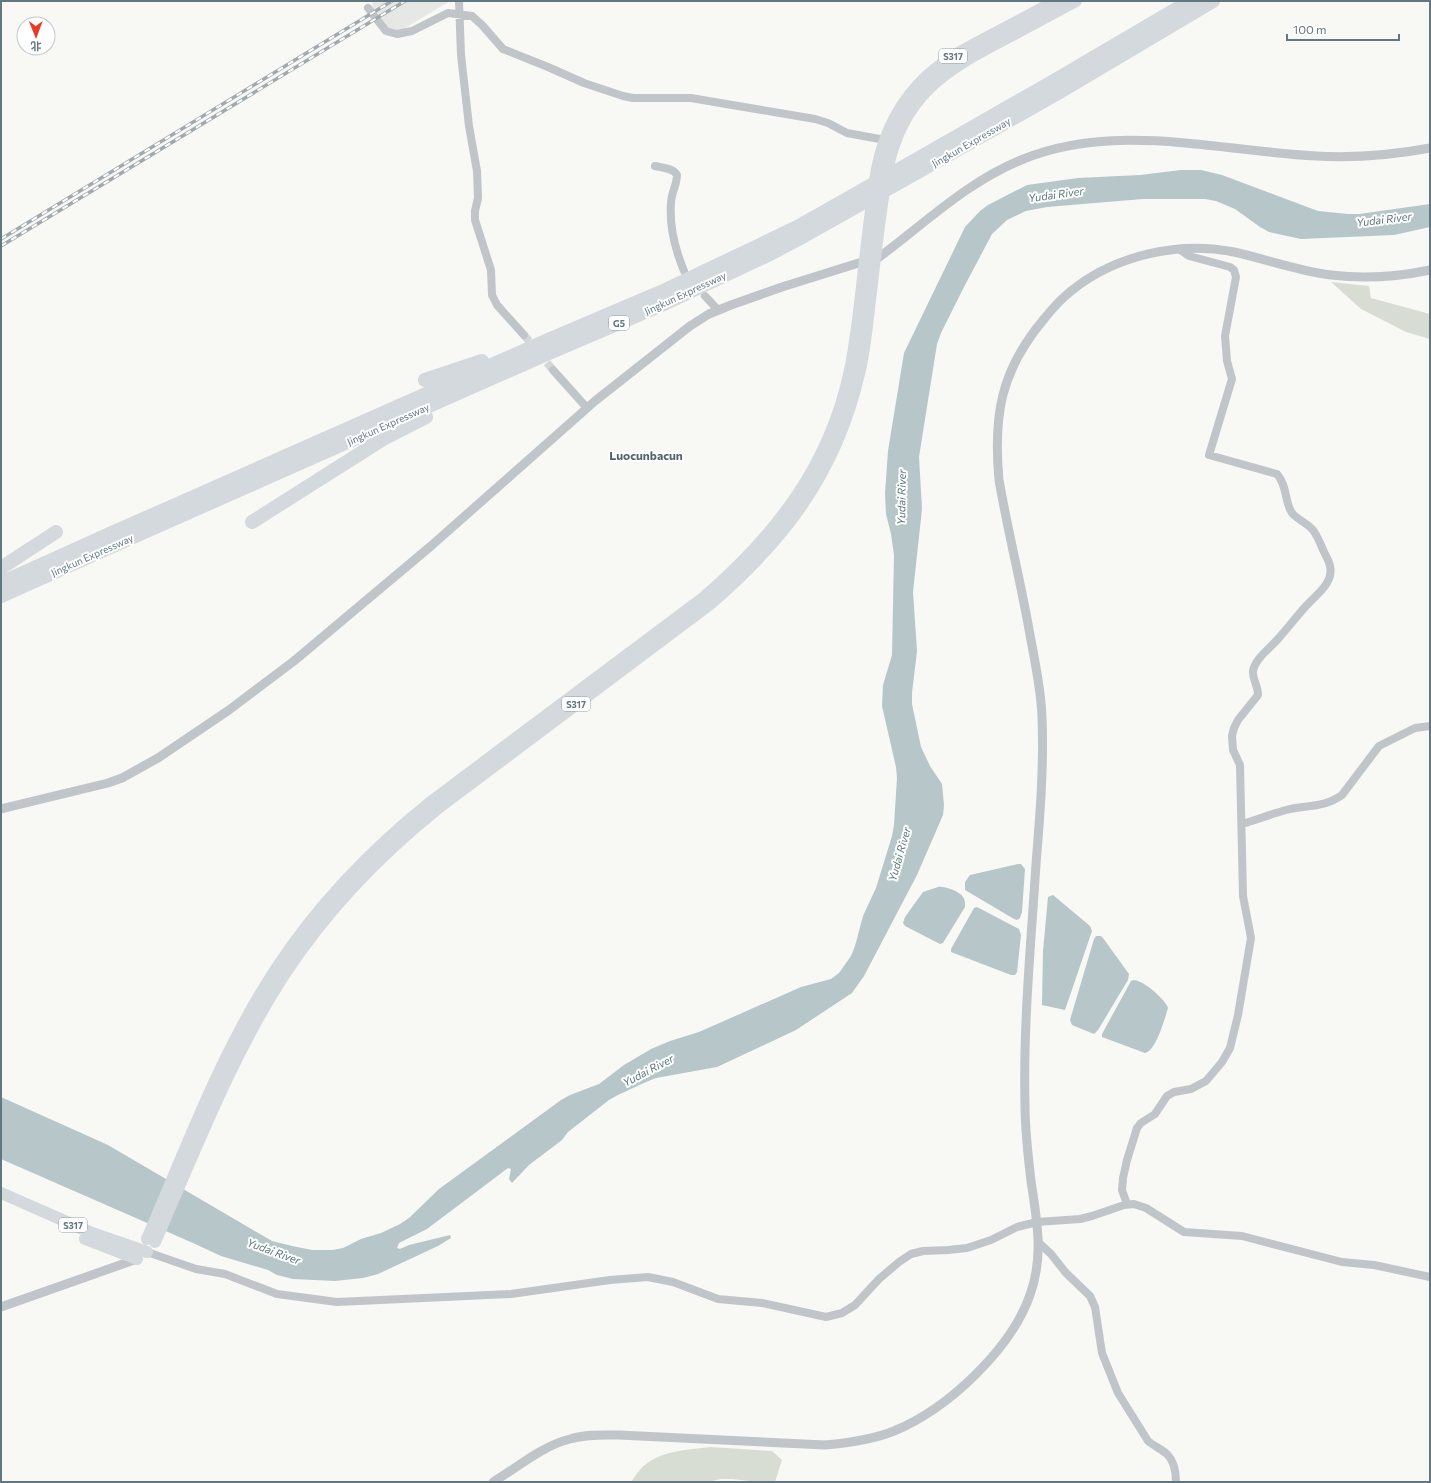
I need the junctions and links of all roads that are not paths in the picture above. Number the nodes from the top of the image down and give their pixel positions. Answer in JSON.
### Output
{"nodes":[{"id":1,"x":459,"y":1,"type":"edge"},
{"id":2,"x":1056,"y":1,"type":"edge"},
{"id":3,"x":1190,"y":1,"type":"edge"},
{"id":4,"x":1213,"y":1,"type":"edge"},
{"id":5,"x":1071,"y":2,"type":"edge"},
{"id":6,"x":368,"y":8,"type":"dead end"},
{"id":7,"x":460,"y":14,"type":"junction"},
{"id":8,"x":888,"y":142,"type":"junction"},
{"id":9,"x":1430,"y":148,"type":"edge"},
{"id":10,"x":655,"y":166,"type":"dead end"},
{"id":11,"x":1179,"y":249,"type":"junction"},
{"id":12,"x":870,"y":261,"type":"junction"},
{"id":13,"x":1430,"y":270,"type":"edge"},
{"id":14,"x":684,"y":271,"type":"dead end"},
{"id":15,"x":705,"y":296,"type":"dead end"},
{"id":16,"x":718,"y":310,"type":"junction"},
{"id":17,"x":612,"y":313,"type":"junction"},
{"id":18,"x":524,"y":335,"type":"tunnel mouth"},
{"id":19,"x":568,"y":344,"type":"junction"},
{"id":20,"x":553,"y":370,"type":"tunnel mouth"},
{"id":21,"x":425,"y":380,"type":"dead end"},
{"id":22,"x":587,"y":408,"type":"junction"},
{"id":23,"x":252,"y":522,"type":"dead end"},
{"id":24,"x":56,"y":532,"type":"dead end"},
{"id":25,"x":1,"y":568,"type":"edge"},
{"id":26,"x":1,"y":583,"type":"edge"},
{"id":27,"x":1,"y":596,"type":"edge"},
{"id":28,"x":1430,"y":726,"type":"edge"},
{"id":29,"x":1,"y":809,"type":"edge"},
{"id":30,"x":1242,"y":824,"type":"junction"},
{"id":31,"x":1,"y":1194,"type":"edge"},
{"id":32,"x":1,"y":1203,"type":"edge"},
{"id":33,"x":1127,"y":1204,"type":"junction"},
{"id":34,"x":1037,"y":1222,"type":"junction"},
{"id":35,"x":151,"y":1241,"type":"dead end"},
{"id":36,"x":1039,"y":1243,"type":"junction"},
{"id":37,"x":142,"y":1256,"type":"junction"},
{"id":38,"x":1430,"y":1277,"type":"edge"},
{"id":39,"x":1,"y":1307,"type":"edge"},
{"id":40,"x":493,"y":1482,"type":"edge"},
{"id":41,"x":1176,"y":1482,"type":"edge"}],
"edges":[{"from":1,"to":7,"type":"street"},
{"from":2,"to":8,"type":"main road","number":"S317"},
{"from":3,"to":17,"type":"highway","name":"Jingkun Expressway","number":"G5"},
{"from":4,"to":19,"type":"highway","name":"Jingkun Expressway","number":"G5"},
{"from":5,"to":8,"type":"main road","number":"S317"},
{"from":6,"to":7,"type":"street"},
{"from":7,"to":8,"type":"street"},
{"from":7,"to":18,"type":"street"},
{"from":8,"to":12,"type":"main road","number":"S317"},
{"from":9,"to":12,"type":"street"},
{"from":10,"to":14,"type":"street"},
{"from":11,"to":13,"type":"street"},
{"from":11,"to":30,"type":"street"},
{"from":11,"to":34,"type":"street"},
{"from":12,"to":16,"type":"street"},
{"from":12,"to":35,"type":"main road","number":"S317"},
{"from":15,"to":16,"type":"street"},
{"from":16,"to":22,"type":"street"},
{"from":17,"to":21,"type":"highway"},
{"from":17,"to":26,"type":"highway","name":"Jingkun Expressway","number":"G5"},
{"from":19,"to":23,"type":"highway"},
{"from":19,"to":27,"type":"highway","name":"Jingkun Expressway","number":"G5"},
{"from":20,"to":22,"type":"street"},
{"from":22,"to":29,"type":"street"},
{"from":24,"to":25,"type":"highway"},
{"from":28,"to":30,"type":"street"},
{"from":30,"to":33,"type":"street"},
{"from":31,"to":37,"type":"main road","number":"S317"},
{"from":32,"to":37,"type":"main road","number":"S317"},
{"from":33,"to":34,"type":"street"},
{"from":33,"to":38,"type":"street"},
{"from":34,"to":36,"type":"street"},
{"from":34,"to":37,"type":"street"},
{"from":36,"to":40,"type":"street"},
{"from":36,"to":41,"type":"street"},
{"from":37,"to":39,"type":"street"}]}
